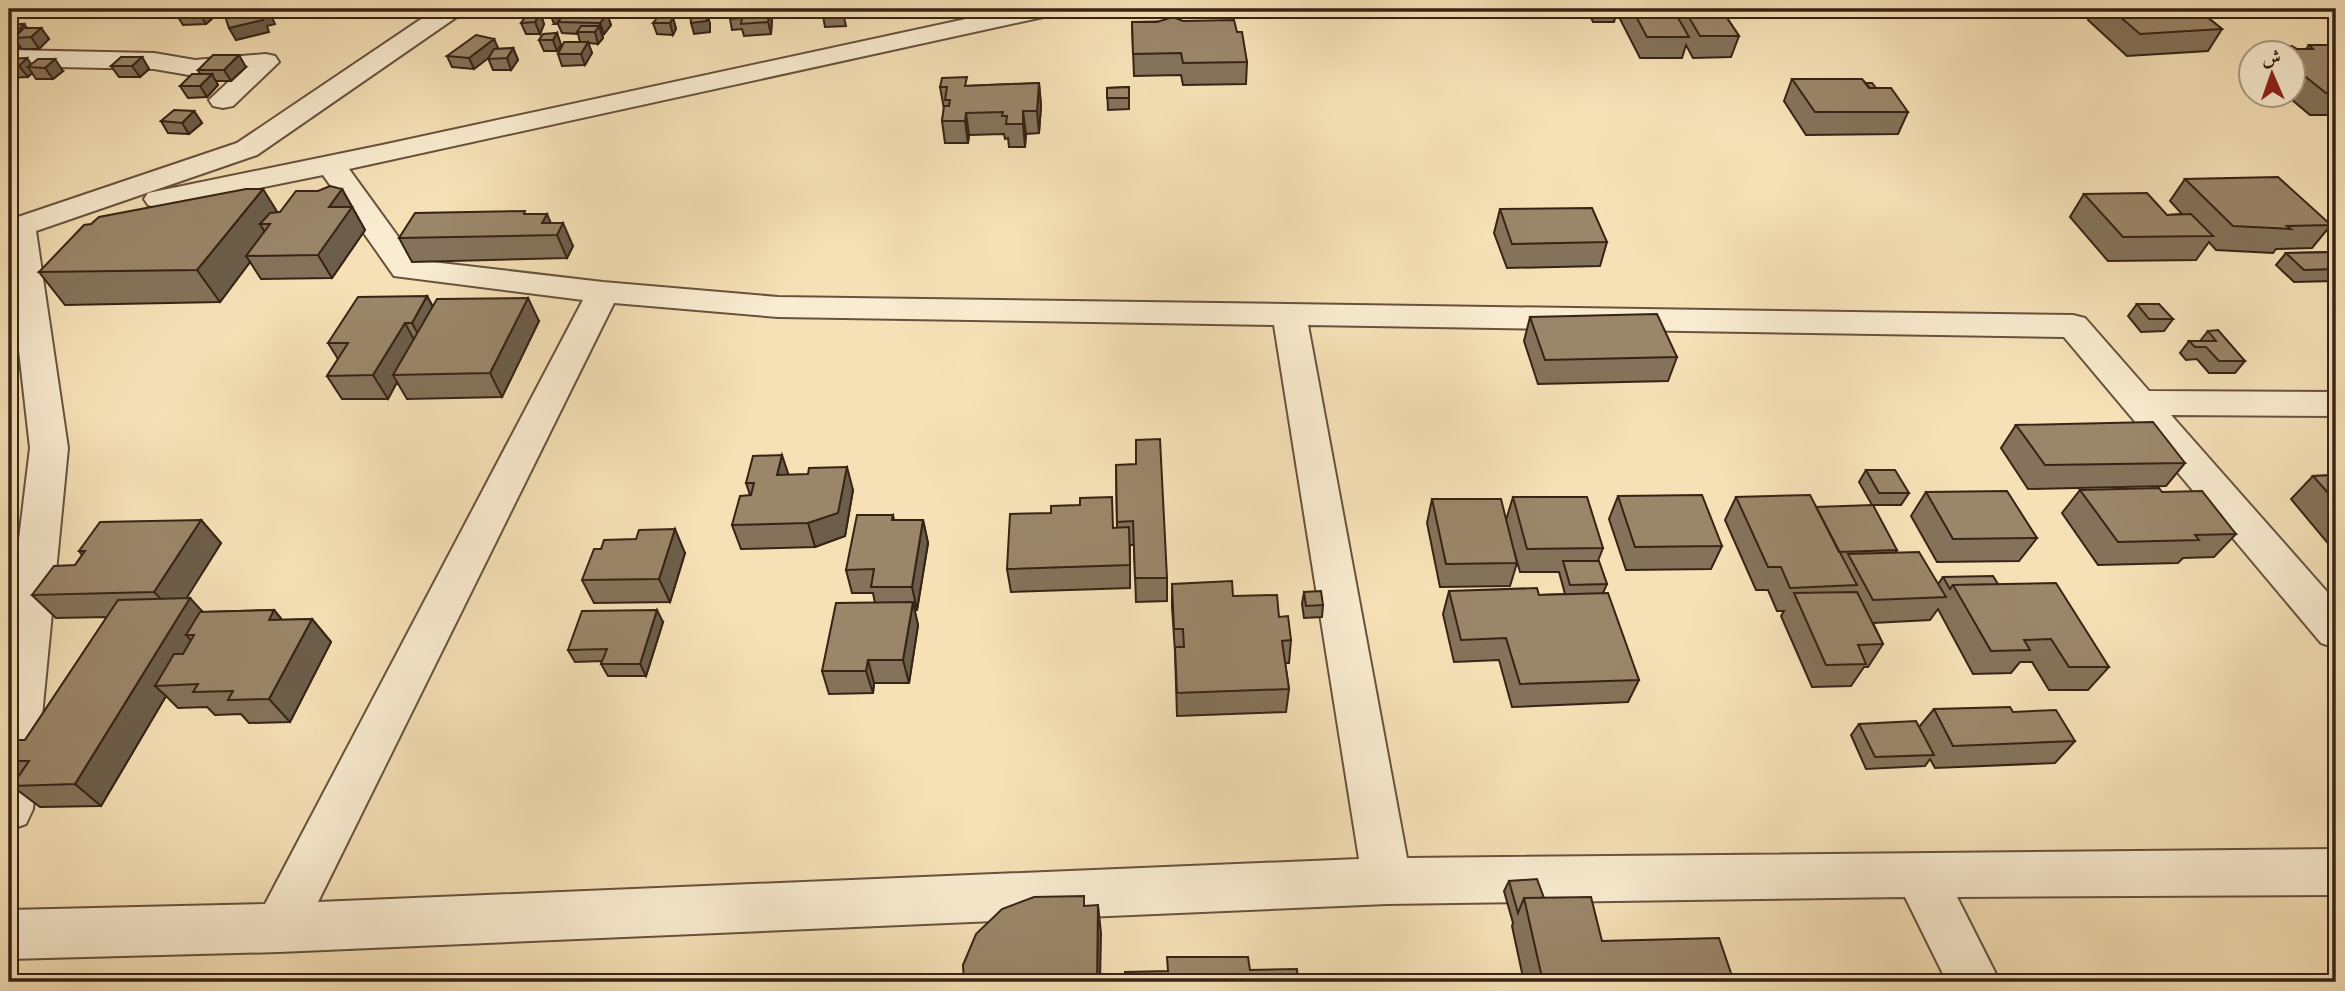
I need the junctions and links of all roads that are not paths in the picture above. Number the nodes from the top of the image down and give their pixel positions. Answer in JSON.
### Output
{"nodes":[{"id":1,"x":452,"y":9,"type":"edge"},
{"id":2,"x":1048,"y":9,"type":"edge"},
{"id":3,"x":936,"y":20,"type":"edge"},
{"id":4,"x":9,"y":58,"type":"edge"},
{"id":5,"x":223,"y":100,"type":"dead end"},
{"id":6,"x":332,"y":166,"type":"junction"},
{"id":7,"x":14,"y":227,"type":"edge"},
{"id":8,"x":603,"y":292,"type":"junction"},
{"id":9,"x":1289,"y":314,"type":"junction"},
{"id":10,"x":2140,"y":403,"type":"junction"},
{"id":11,"x":2336,"y":404,"type":"edge"},
{"id":12,"x":2336,"y":631,"type":"edge"},
{"id":13,"x":9,"y":809,"type":"edge"},
{"id":14,"x":2336,"y":872,"type":"edge"},
{"id":15,"x":1919,"y":874,"type":"junction"},
{"id":16,"x":1387,"y":881,"type":"junction"},
{"id":17,"x":279,"y":928,"type":"junction"},
{"id":18,"x":9,"y":935,"type":"edge"},
{"id":19,"x":1973,"y":982,"type":"edge"}],
"edges":[{"from":1,"to":7,"type":"street"},
{"from":2,"to":3,"type":"street"},
{"from":3,"to":6,"type":"street"},
{"from":4,"to":5,"type":"street"},
{"from":6,"to":7,"type":"street"},
{"from":6,"to":8,"type":"street"},
{"from":7,"to":13,"type":"street"},
{"from":8,"to":9,"type":"street"},
{"from":8,"to":17,"type":"street"},
{"from":9,"to":10,"type":"street"},
{"from":9,"to":16,"type":"street"},
{"from":10,"to":11,"type":"street"},
{"from":10,"to":12,"type":"street"},
{"from":14,"to":15,"type":"street"},
{"from":15,"to":16,"type":"street"},
{"from":15,"to":19,"type":"street"},
{"from":16,"to":17,"type":"street"},
{"from":17,"to":18,"type":"street"}]}
